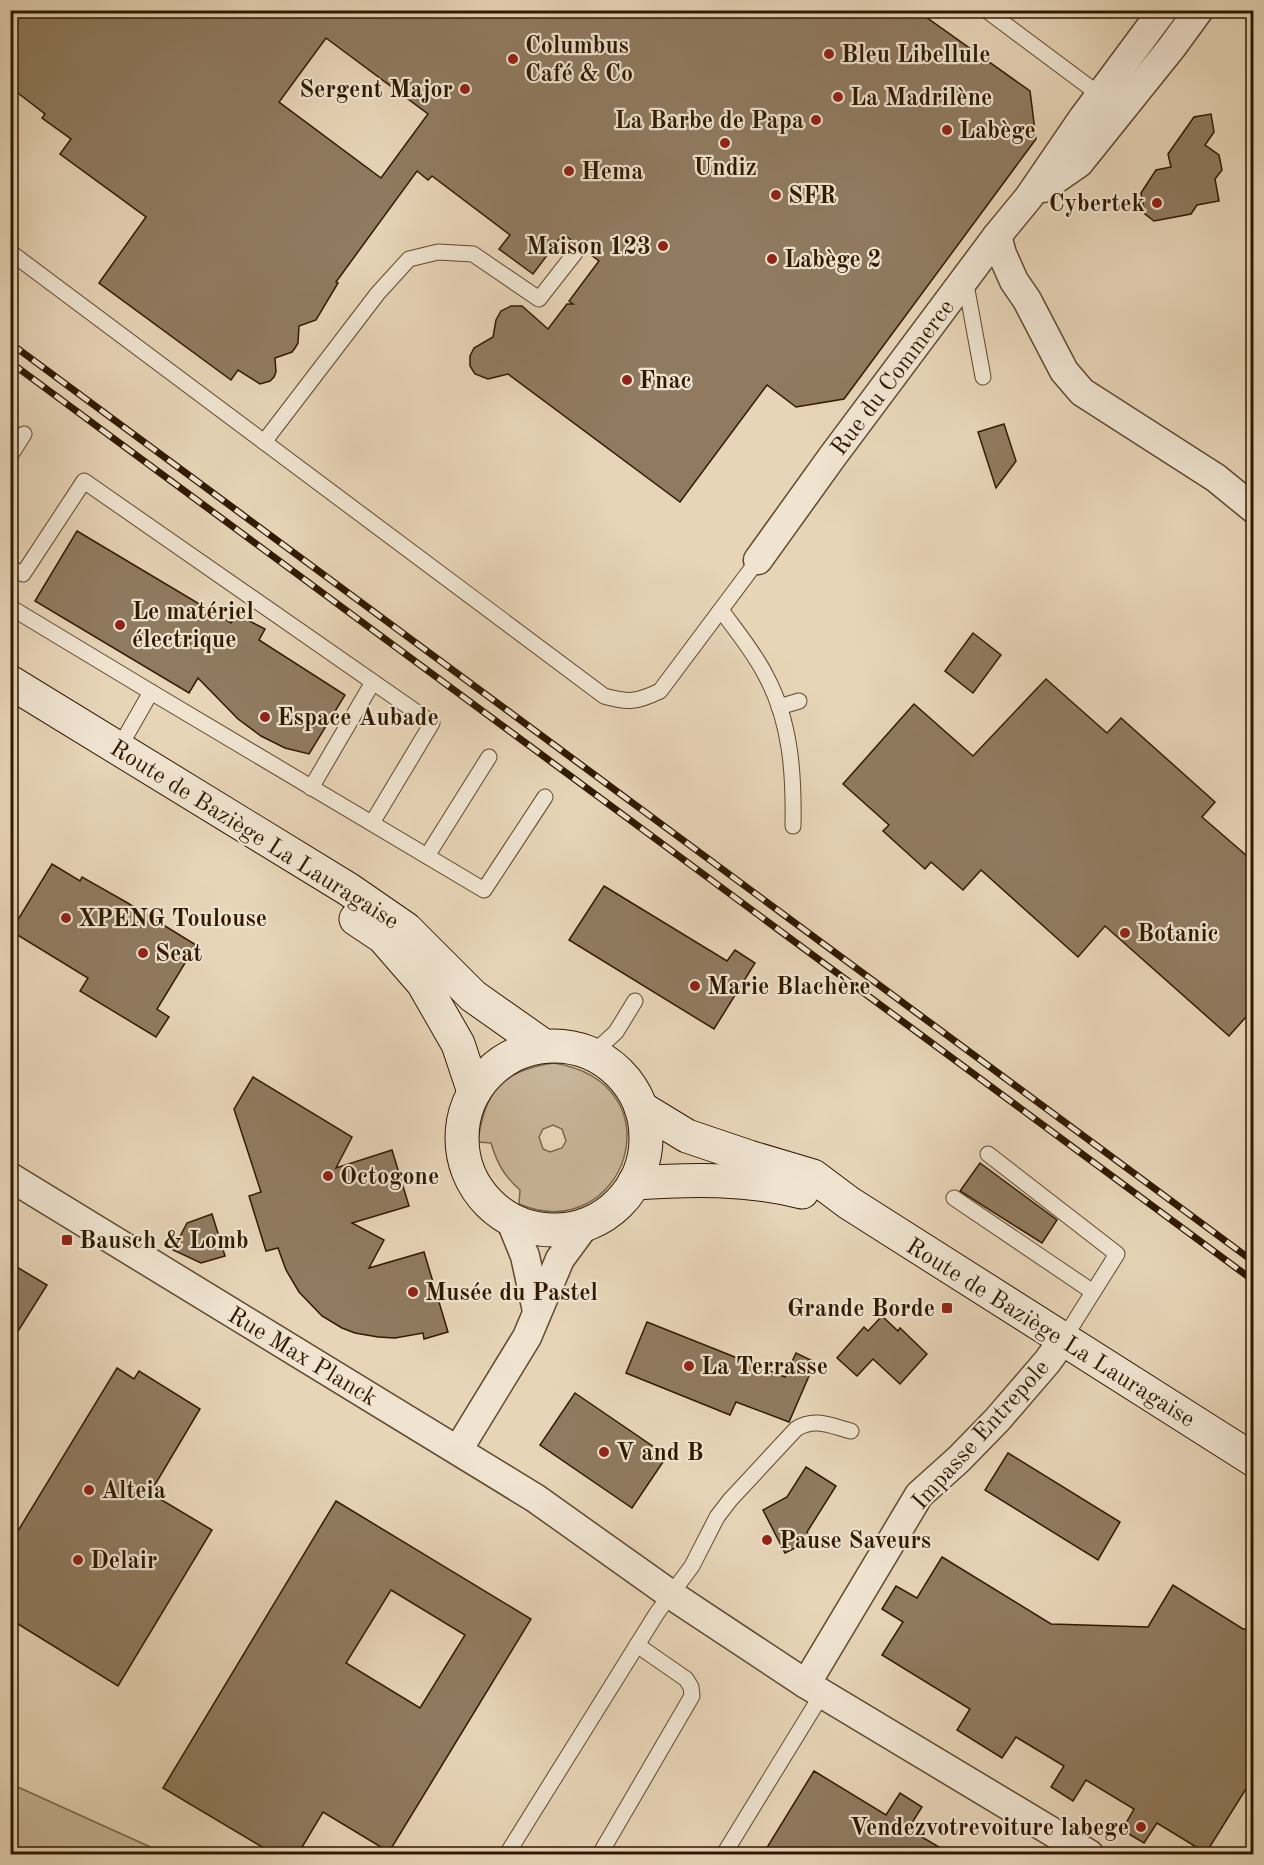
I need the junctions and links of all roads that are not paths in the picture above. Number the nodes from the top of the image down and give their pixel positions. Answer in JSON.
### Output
{"nodes":[{"id":1,"x":986,"y":10,"type":"edge"},
{"id":2,"x":1163,"y":10,"type":"edge"},
{"id":3,"x":1199,"y":10,"type":"edge"},
{"id":4,"x":1111,"y":103,"type":"junction"},
{"id":5,"x":997,"y":236,"type":"junction"},
{"id":6,"x":10,"y":252,"type":"edge"},
{"id":7,"x":575,"y":253,"type":"dead end"},
{"id":8,"x":965,"y":279,"type":"junction"},
{"id":9,"x":983,"y":377,"type":"dead end"},
{"id":10,"x":24,"y":434,"type":"dead end"},
{"id":11,"x":264,"y":442,"type":"junction"},
{"id":12,"x":10,"y":456,"type":"edge"},
{"id":13,"x":1254,"y":509,"type":"edge"},
{"id":14,"x":758,"y":560,"type":"joint"},
{"id":15,"x":10,"y":568,"type":"edge"},
{"id":16,"x":10,"y":606,"type":"edge"},
{"id":17,"x":722,"y":610,"type":"junction"},
{"id":18,"x":10,"y":682,"type":"edge"},
{"id":19,"x":373,"y":682,"type":"junction"},
{"id":20,"x":151,"y":692,"type":"junction"},
{"id":21,"x":799,"y":701,"type":"dead end"},
{"id":22,"x":10,"y":704,"type":"edge"},
{"id":23,"x":779,"y":707,"type":"junction"},
{"id":24,"x":119,"y":748,"type":"junction"},
{"id":25,"x":489,"y":757,"type":"dead end"},
{"id":26,"x":311,"y":788,"type":"junction"},
{"id":27,"x":545,"y":796,"type":"dead end"},
{"id":28,"x":372,"y":823,"type":"junction"},
{"id":29,"x":793,"y":826,"type":"dead end"},
{"id":30,"x":427,"y":856,"type":"junction"},
{"id":31,"x":635,"y":1001,"type":"dead end"},
{"id":32,"x":544,"y":1046,"type":"junction"},
{"id":33,"x":592,"y":1054,"type":"junction"},
{"id":34,"x":474,"y":1092,"type":"junction"},
{"id":35,"x":641,"y":1108,"type":"junction"},
{"id":36,"x":988,"y":1155,"type":"dead end"},
{"id":37,"x":10,"y":1177,"type":"edge"},
{"id":38,"x":634,"y":1183,"type":"junction"},
{"id":39,"x":954,"y":1198,"type":"dead end"},
{"id":40,"x":849,"y":1203,"type":"junction"},
{"id":41,"x":510,"y":1219,"type":"junction"},
{"id":42,"x":585,"y":1225,"type":"junction"},
{"id":43,"x":1094,"y":1292,"type":"junction"},
{"id":44,"x":537,"y":1311,"type":"junction"},
{"id":45,"x":1063,"y":1340,"type":"junction"},
{"id":46,"x":851,"y":1431,"type":"dead end"},
{"id":47,"x":458,"y":1450,"type":"junction"},
{"id":48,"x":1254,"y":1460,"type":"edge"},
{"id":49,"x":670,"y":1594,"type":"junction"},
{"id":50,"x":637,"y":1645,"type":"junction"},
{"id":51,"x":814,"y":1689,"type":"junction"},
{"id":52,"x":507,"y":1854,"type":"edge"},
{"id":53,"x":600,"y":1854,"type":"edge"},
{"id":54,"x":724,"y":1854,"type":"edge"},
{"id":55,"x":1089,"y":1854,"type":"edge"}],
"edges":[{"from":1,"to":4,"type":"lane"},
{"from":2,"to":4,"type":"street","name":"Rue du Commerce"},
{"from":3,"to":4,"type":"street","name":"Rue du Commerce"},
{"from":4,"to":5,"type":"street","name":"Rue du Commerce"},
{"from":5,"to":8,"type":"street","name":"Rue du Commerce"},
{"from":5,"to":13,"type":"street"},
{"from":6,"to":11,"type":"lane"},
{"from":7,"to":11,"type":"lane"},
{"from":8,"to":9,"type":"lane"},
{"from":8,"to":14,"type":"street","name":"Rue du Commerce"},
{"from":10,"to":12,"type":"lane"},
{"from":11,"to":17,"type":"lane"},
{"from":14,"to":17,"type":"lane"},
{"from":15,"to":19,"type":"lane"},
{"from":16,"to":20,"type":"lane"},
{"from":17,"to":23,"type":"lane"},
{"from":18,"to":24,"type":"main road","name":"Route de Baziège La Lauragaise"},
{"from":19,"to":26,"type":"lane"},
{"from":19,"to":28,"type":"lane"},
{"from":20,"to":24,"type":"lane"},
{"from":20,"to":26,"type":"lane"},
{"from":21,"to":23,"type":"lane"},
{"from":22,"to":34,"type":"main road","name":"Route de Baziège La Lauragaise"},
{"from":23,"to":29,"type":"lane"},
{"from":24,"to":32,"type":"main road","name":"Route de Baziège La Lauragaise"},
{"from":25,"to":30,"type":"lane"},
{"from":26,"to":28,"type":"lane"},
{"from":27,"to":30,"type":"lane"},
{"from":28,"to":30,"type":"lane"},
{"from":31,"to":33,"type":"lane"},
{"from":32,"to":33,"type":"main road"},
{"from":32,"to":34,"type":"main road"},
{"from":33,"to":35,"type":"main road"},
{"from":34,"to":41,"type":"main road"},
{"from":35,"to":38,"type":"main road"},
{"from":35,"to":40,"type":"main road","name":"Route de Baziège La Lauragaise"},
{"from":36,"to":43,"type":"lane"},
{"from":37,"to":47,"type":"street","name":"Rue Max Planck"},
{"from":38,"to":40,"type":"main road","name":"Route de Baziège La Lauragaise"},
{"from":38,"to":42,"type":"main road"},
{"from":39,"to":43,"type":"lane"},
{"from":40,"to":45,"type":"main road","name":"Route de Baziège La Lauragaise"},
{"from":41,"to":42,"type":"main road"},
{"from":41,"to":44,"type":"street"},
{"from":42,"to":44,"type":"street"},
{"from":43,"to":45,"type":"lane"},
{"from":44,"to":47,"type":"street"},
{"from":45,"to":48,"type":"main road","name":"Route de Baziège La Lauragaise"},
{"from":45,"to":51,"type":"street","name":"Impasse Entrepole"},
{"from":46,"to":49,"type":"lane"},
{"from":47,"to":49,"type":"street"},
{"from":49,"to":50,"type":"lane"},
{"from":49,"to":51,"type":"street"},
{"from":50,"to":52,"type":"lane"},
{"from":50,"to":53,"type":"lane"},
{"from":51,"to":54,"type":"lane"},
{"from":51,"to":55,"type":"street"}]}
